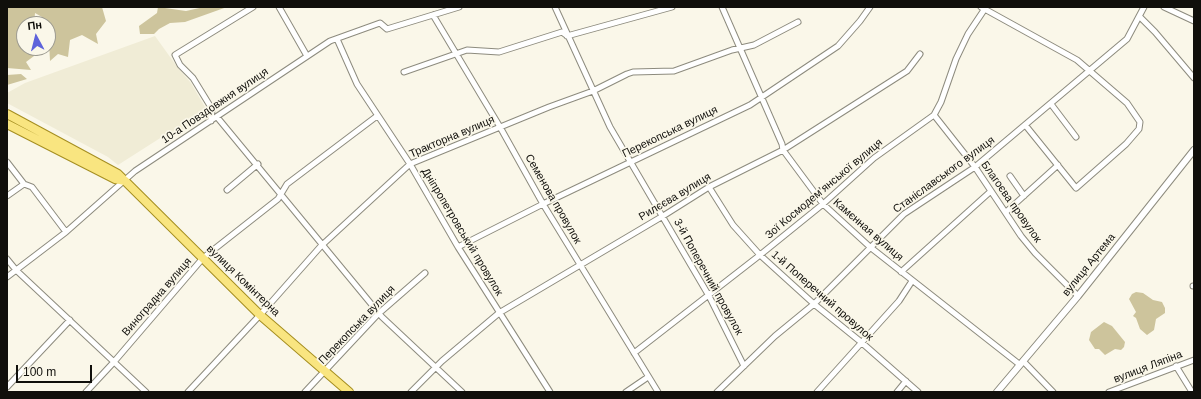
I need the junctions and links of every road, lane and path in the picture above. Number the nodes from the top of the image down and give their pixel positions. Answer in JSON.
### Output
{"nodes":[{"id":1,"x":253,"y":7,"type":"edge"},
{"id":2,"x":279,"y":7,"type":"edge"},
{"id":3,"x":459,"y":7,"type":"edge"},
{"id":4,"x":555,"y":7,"type":"edge"},
{"id":5,"x":672,"y":7,"type":"edge"},
{"id":6,"x":722,"y":7,"type":"edge"},
{"id":7,"x":870,"y":7,"type":"edge"},
{"id":8,"x":1144,"y":7,"type":"edge"},
{"id":9,"x":1164,"y":7,"type":"edge"},
{"id":10,"x":984,"y":8,"type":"edge"},
{"id":11,"x":432,"y":15,"type":"junction"},
{"id":12,"x":1140,"y":17,"type":"junction"},
{"id":13,"x":1194,"y":21,"type":"edge"},
{"id":14,"x":798,"y":22,"type":"dead end"},
{"id":15,"x":567,"y":36,"type":"junction"},
{"id":16,"x":337,"y":39,"type":"junction"},
{"id":17,"x":740,"y":48,"type":"junction"},
{"id":18,"x":455,"y":52,"type":"junction"},
{"id":19,"x":920,"y":54,"type":"dead end"},
{"id":20,"x":307,"y":56,"type":"junction"},
{"id":21,"x":1090,"y":71,"type":"junction"},
{"id":22,"x":404,"y":72,"type":"dead end"},
{"id":23,"x":1194,"y":78,"type":"edge"},
{"id":24,"x":593,"y":91,"type":"junction"},
{"id":25,"x":761,"y":97,"type":"junction"},
{"id":26,"x":1051,"y":104,"type":"junction"},
{"id":27,"x":7,"y":114,"type":"edge"},
{"id":28,"x":934,"y":115,"type":"junction"},
{"id":29,"x":377,"y":116,"type":"junction"},
{"id":30,"x":217,"y":117,"type":"junction"},
{"id":31,"x":211,"y":121,"type":"junction"},
{"id":32,"x":7,"y":124,"type":"edge"},
{"id":33,"x":1026,"y":126,"type":"junction"},
{"id":34,"x":500,"y":128,"type":"junction"},
{"id":35,"x":1076,"y":137,"type":"dead end"},
{"id":36,"x":783,"y":150,"type":"junction"},
{"id":37,"x":1194,"y":150,"type":"edge"},
{"id":38,"x":7,"y":162,"type":"edge"},
{"id":39,"x":631,"y":162,"type":"junction"},
{"id":40,"x":258,"y":164,"type":"junction"},
{"id":41,"x":410,"y":164,"type":"junction"},
{"id":42,"x":1058,"y":165,"type":"junction"},
{"id":43,"x":975,"y":167,"type":"junction"},
{"id":44,"x":1010,"y":176,"type":"dead end"},
{"id":45,"x":126,"y":181,"type":"junction"},
{"id":46,"x":24,"y":184,"type":"junction"},
{"id":47,"x":709,"y":187,"type":"junction"},
{"id":48,"x":227,"y":190,"type":"dead end"},
{"id":49,"x":991,"y":191,"type":"junction"},
{"id":50,"x":280,"y":194,"type":"junction"},
{"id":51,"x":7,"y":196,"type":"edge"},
{"id":52,"x":1024,"y":196,"type":"junction"},
{"id":53,"x":543,"y":204,"type":"junction"},
{"id":54,"x":823,"y":204,"type":"junction"},
{"id":55,"x":1006,"y":212,"type":"junction"},
{"id":56,"x":663,"y":216,"type":"junction"},
{"id":57,"x":66,"y":232,"type":"junction"},
{"id":58,"x":322,"y":246,"type":"junction"},
{"id":59,"x":458,"y":247,"type":"junction"},
{"id":60,"x":870,"y":247,"type":"junction"},
{"id":61,"x":760,"y":255,"type":"junction"},
{"id":62,"x":203,"y":258,"type":"junction"},
{"id":63,"x":7,"y":259,"type":"edge"},
{"id":64,"x":580,"y":266,"type":"junction"},
{"id":65,"x":16,"y":270,"type":"junction"},
{"id":66,"x":901,"y":272,"type":"junction"},
{"id":67,"x":425,"y":273,"type":"dead end"},
{"id":68,"x":7,"y":277,"type":"edge"},
{"id":69,"x":912,"y":281,"type":"junction"},
{"id":70,"x":709,"y":296,"type":"junction"},
{"id":71,"x":1078,"y":296,"type":"junction"},
{"id":72,"x":814,"y":304,"type":"junction"},
{"id":73,"x":499,"y":313,"type":"junction"},
{"id":74,"x":378,"y":314,"type":"junction"},
{"id":75,"x":260,"y":316,"type":"junction"},
{"id":76,"x":70,"y":320,"type":"junction"},
{"id":77,"x":861,"y":342,"type":"junction"},
{"id":78,"x":634,"y":353,"type":"junction"},
{"id":79,"x":1194,"y":360,"type":"edge"},
{"id":80,"x":113,"y":363,"type":"junction"},
{"id":81,"x":1022,"y":363,"type":"junction"},
{"id":82,"x":744,"y":366,"type":"junction"},
{"id":83,"x":1176,"y":366,"type":"junction"},
{"id":84,"x":434,"y":368,"type":"junction"},
{"id":85,"x":326,"y":371,"type":"junction"},
{"id":86,"x":648,"y":378,"type":"junction"},
{"id":87,"x":906,"y":381,"type":"junction"},
{"id":88,"x":7,"y":387,"type":"edge"},
{"id":89,"x":86,"y":392,"type":"edge"},
{"id":90,"x":146,"y":392,"type":"edge"},
{"id":91,"x":188,"y":392,"type":"edge"},
{"id":92,"x":305,"y":392,"type":"edge"},
{"id":93,"x":349,"y":392,"type":"edge"},
{"id":94,"x":411,"y":392,"type":"edge"},
{"id":95,"x":462,"y":392,"type":"edge"},
{"id":96,"x":550,"y":392,"type":"edge"},
{"id":97,"x":626,"y":392,"type":"edge"},
{"id":98,"x":658,"y":392,"type":"edge"},
{"id":99,"x":717,"y":392,"type":"edge"},
{"id":100,"x":817,"y":392,"type":"edge"},
{"id":101,"x":897,"y":392,"type":"edge"},
{"id":102,"x":918,"y":392,"type":"edge"},
{"id":103,"x":997,"y":392,"type":"edge"},
{"id":104,"x":1054,"y":392,"type":"edge"},
{"id":105,"x":1109,"y":392,"type":"edge"},
{"id":106,"x":1192,"y":392,"type":"edge"}],
"edges":[{"from":1,"to":31,"type":"street"},
{"from":2,"to":20,"type":"street"},
{"from":3,"to":11,"type":"street","name":"10-а Повздовжня вулиця"},
{"from":4,"to":15,"type":"street","name":"3-й Поперечний провулок"},
{"from":5,"to":15,"type":"street"},
{"from":6,"to":17,"type":"street","name":"Камєнная вулиця"},
{"from":7,"to":25,"type":"street","name":"Перекопська вулиця"},
{"from":8,"to":12,"type":"street","name":"Станіславського вулиця"},
{"from":9,"to":13,"type":"street"},
{"from":10,"to":21,"type":"street"},
{"from":10,"to":28,"type":"street","name":"Зої Космодем’янської вулиця"},
{"from":11,"to":16,"type":"street","name":"10-а Повздовжня вулиця"},
{"from":11,"to":18,"type":"street","name":"Семенова провулок"},
{"from":12,"to":21,"type":"street","name":"Станіславського вулиця"},
{"from":12,"to":23,"type":"street"},
{"from":14,"to":17,"type":"street","name":"Тракторна вулиця"},
{"from":15,"to":18,"type":"street"},
{"from":15,"to":24,"type":"street","name":"3-й Поперечний провулок"},
{"from":16,"to":20,"type":"street","name":"10-а Повздовжня вулиця"},
{"from":16,"to":29,"type":"street","name":"Дніпропетровський провулок"},
{"from":17,"to":24,"type":"street","name":"Тракторна вулиця"},
{"from":17,"to":25,"type":"street","name":"Камєнная вулиця"},
{"from":18,"to":22,"type":"street"},
{"from":18,"to":34,"type":"street","name":"Семенова провулок"},
{"from":19,"to":36,"type":"street","name":"Рилєєва вулиця"},
{"from":20,"to":30,"type":"street","name":"10-а Повздовжня вулиця"},
{"from":21,"to":26,"type":"street","name":"Станіславського вулиця"},
{"from":21,"to":42,"type":"street"},
{"from":24,"to":34,"type":"street","name":"Тракторна вулиця"},
{"from":24,"to":39,"type":"street","name":"3-й Поперечний провулок"},
{"from":25,"to":36,"type":"street","name":"Камєнная вулиця"},
{"from":25,"to":39,"type":"street","name":"Перекопська вулиця"},
{"from":26,"to":33,"type":"street","name":"Станіславського вулиця"},
{"from":26,"to":35,"type":"street"},
{"from":27,"to":45,"type":"main road","name":"вулиця Комінтерна"},
{"from":28,"to":43,"type":"street","name":"Благоєва провулок"},
{"from":28,"to":54,"type":"street","name":"Зої Космодем’янської вулиця"},
{"from":29,"to":41,"type":"street","name":"Дніпропетровський провулок"},
{"from":29,"to":50,"type":"street","name":"Виноградна вулиця"},
{"from":30,"to":31,"type":"street","name":"10-а Повздовжня вулиця"},
{"from":30,"to":40,"type":"street"},
{"from":31,"to":45,"type":"street","name":"10-а Повздовжня вулиця"},
{"from":32,"to":45,"type":"main road"},
{"from":33,"to":42,"type":"street"},
{"from":33,"to":43,"type":"street","name":"Станіславського вулиця"},
{"from":34,"to":41,"type":"street","name":"Тракторна вулиця"},
{"from":34,"to":53,"type":"street","name":"Семенова провулок"},
{"from":36,"to":47,"type":"street","name":"Рилєєва вулиця"},
{"from":36,"to":54,"type":"street","name":"Камєнная вулиця"},
{"from":37,"to":71,"type":"street","name":"вулиця Артема"},
{"from":38,"to":46,"type":"street"},
{"from":39,"to":53,"type":"street","name":"Перекопська вулиця"},
{"from":39,"to":56,"type":"street","name":"3-й Поперечний провулок"},
{"from":40,"to":48,"type":"street"},
{"from":40,"to":50,"type":"street"},
{"from":41,"to":58,"type":"street","name":"Тракторна вулиця"},
{"from":41,"to":59,"type":"street","name":"Дніпропетровський провулок"},
{"from":42,"to":52,"type":"street"},
{"from":43,"to":49,"type":"street","name":"Благоєва провулок"},
{"from":43,"to":60,"type":"street","name":"Станіславського вулиця"},
{"from":44,"to":52,"type":"street"},
{"from":45,"to":57,"type":"street","name":"10-а Повздовжня вулиця"},
{"from":45,"to":62,"type":"main road","name":"вулиця Комінтерна"},
{"from":46,"to":51,"type":"street"},
{"from":46,"to":57,"type":"street"},
{"from":47,"to":56,"type":"street","name":"Рилєєва вулиця"},
{"from":47,"to":61,"type":"street","name":"1-й Поперечний провулок"},
{"from":49,"to":55,"type":"street","name":"Благоєва провулок"},
{"from":49,"to":66,"type":"street"},
{"from":50,"to":58,"type":"street"},
{"from":50,"to":62,"type":"street","name":"Виноградна вулиця"},
{"from":52,"to":55,"type":"street"},
{"from":53,"to":59,"type":"street","name":"Перекопська вулиця"},
{"from":53,"to":64,"type":"street","name":"Семенова провулок"},
{"from":54,"to":60,"type":"street","name":"Камєнная вулиця"},
{"from":54,"to":61,"type":"street","name":"Зої Космодем’янської вулиця"},
{"from":55,"to":71,"type":"street","name":"Благоєва провулок"},
{"from":56,"to":64,"type":"street","name":"Рилєєва вулиця"},
{"from":56,"to":70,"type":"street","name":"3-й Поперечний провулок"},
{"from":57,"to":65,"type":"street","name":"10-а Повздовжня вулиця"},
{"from":58,"to":74,"type":"street"},
{"from":58,"to":75,"type":"street","name":"Тракторна вулиця"},
{"from":59,"to":73,"type":"street","name":"Дніпропетровський провулок"},
{"from":60,"to":66,"type":"street","name":"Камєнная вулиця"},
{"from":60,"to":72,"type":"street","name":"Станіславського вулиця"},
{"from":61,"to":70,"type":"street","name":"Зої Космодем’янської вулиця"},
{"from":61,"to":72,"type":"street","name":"1-й Поперечний провулок"},
{"from":62,"to":75,"type":"main road","name":"вулиця Комінтерна"},
{"from":62,"to":80,"type":"street","name":"Виноградна вулиця"},
{"from":63,"to":65,"type":"street"},
{"from":64,"to":73,"type":"street","name":"Рилєєва вулиця"},
{"from":64,"to":78,"type":"street","name":"Семенова провулок"},
{"from":65,"to":68,"type":"street","name":"10-а Повздовжня вулиця"},
{"from":65,"to":76,"type":"street"},
{"from":66,"to":69,"type":"street","name":"Камєнная вулиця"},
{"from":67,"to":74,"type":"street","name":"Перекопська вулиця"},
{"from":69,"to":77,"type":"street"},
{"from":69,"to":81,"type":"street","name":"Камєнная вулиця"},
{"from":70,"to":78,"type":"street","name":"Зої Космодем’янської вулиця"},
{"from":70,"to":82,"type":"street","name":"3-й Поперечний провулок"},
{"from":71,"to":81,"type":"street","name":"вулиця Артема"},
{"from":72,"to":77,"type":"street","name":"1-й Поперечний провулок"},
{"from":72,"to":82,"type":"street","name":"Станіславського вулиця"},
{"from":73,"to":84,"type":"street","name":"Рилєєва вулиця"},
{"from":73,"to":96,"type":"street","name":"Дніпропетровський провулок"},
{"from":74,"to":84,"type":"street"},
{"from":74,"to":85,"type":"street","name":"Перекопська вулиця"},
{"from":75,"to":85,"type":"main road","name":"вулиця Комінтерна"},
{"from":75,"to":91,"type":"street","name":"Тракторна вулиця"},
{"from":76,"to":80,"type":"street"},
{"from":76,"to":88,"type":"street"},
{"from":77,"to":87,"type":"street","name":"1-й Поперечний провулок"},
{"from":77,"to":100,"type":"street"},
{"from":78,"to":86,"type":"street","name":"Семенова провулок"},
{"from":79,"to":83,"type":"street","name":"вулиця Ляпіна"},
{"from":80,"to":89,"type":"street","name":"Виноградна вулиця"},
{"from":80,"to":90,"type":"street"},
{"from":81,"to":103,"type":"street","name":"вулиця Артема"},
{"from":81,"to":104,"type":"street","name":"Камєнная вулиця"},
{"from":82,"to":99,"type":"street","name":"Станіславського вулиця"},
{"from":83,"to":105,"type":"street","name":"вулиця Ляпіна"},
{"from":83,"to":106,"type":"street"},
{"from":84,"to":94,"type":"street","name":"Рилєєва вулиця"},
{"from":84,"to":95,"type":"street"},
{"from":85,"to":92,"type":"street","name":"Перекопська вулиця"},
{"from":85,"to":93,"type":"main road","name":"вулиця Комінтерна"},
{"from":86,"to":97,"type":"street"},
{"from":86,"to":98,"type":"street","name":"Семенова провулок"},
{"from":87,"to":101,"type":"street"},
{"from":87,"to":102,"type":"street","name":"1-й Поперечний провулок"}]}
